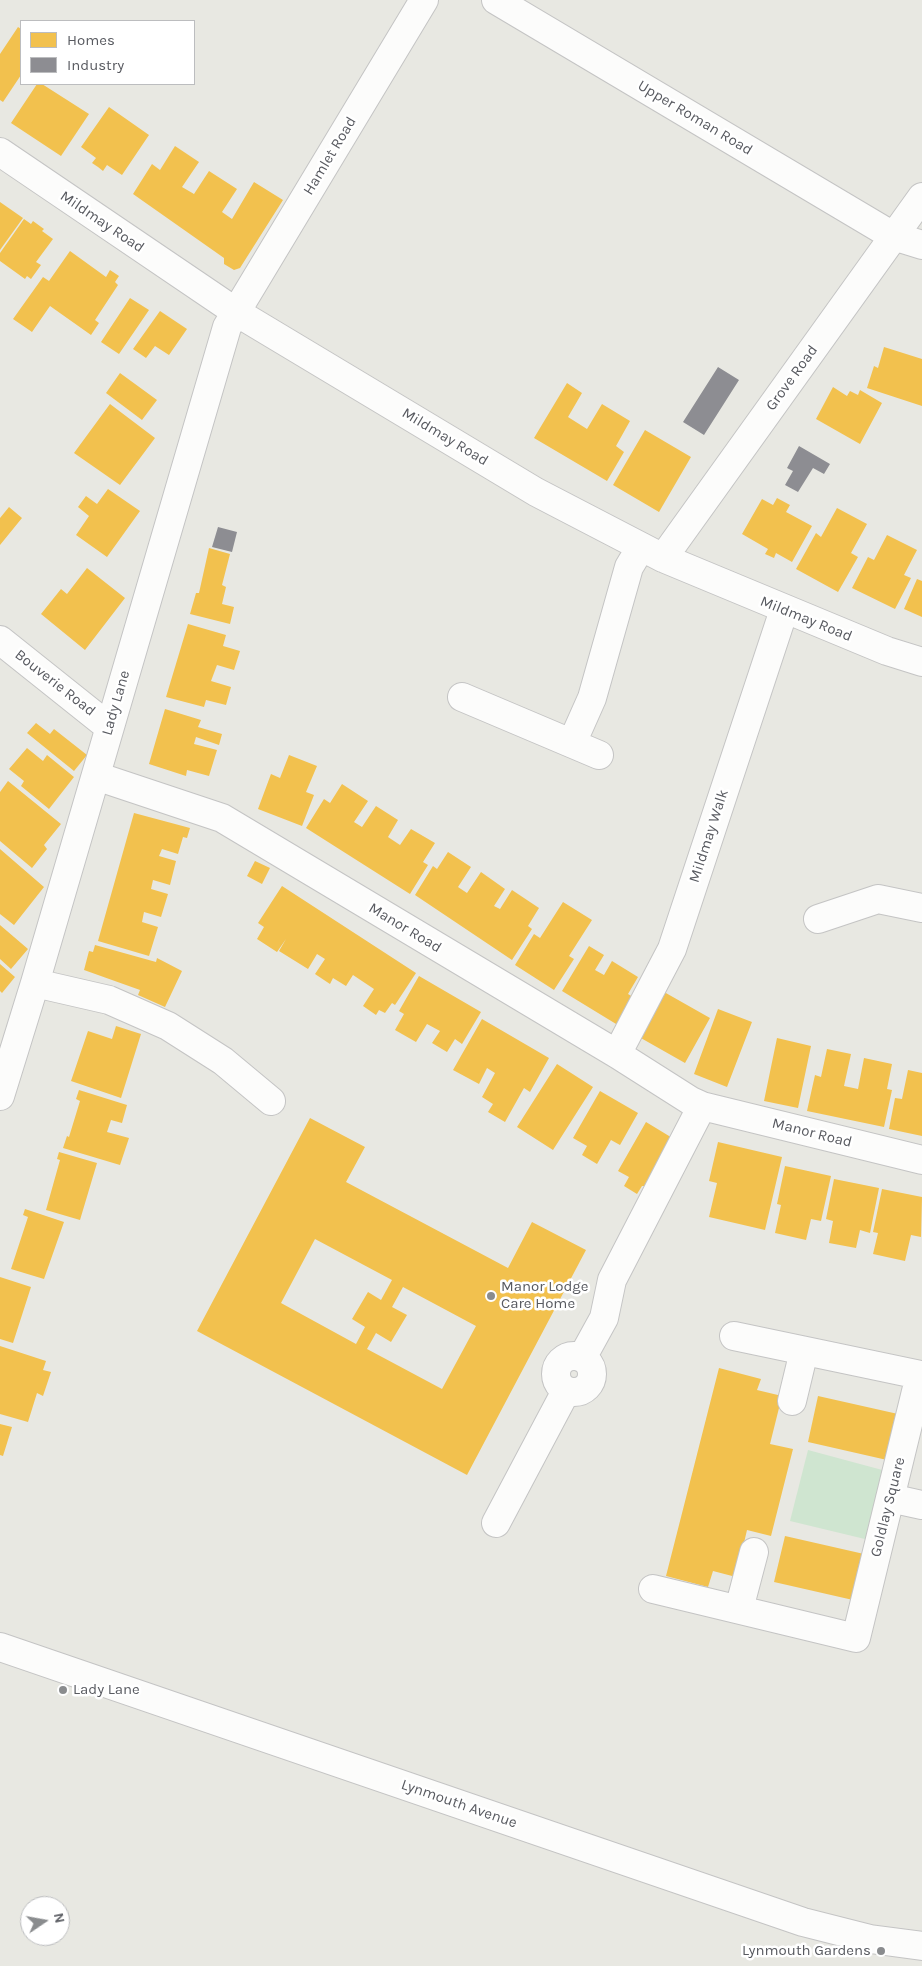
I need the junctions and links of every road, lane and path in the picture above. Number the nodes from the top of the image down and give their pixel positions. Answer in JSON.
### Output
{"nodes":[{"id":1,"x":424,"y":0,"type":"edge"},
{"id":2,"x":496,"y":0,"type":"edge"},
{"id":3,"x":0,"y":152,"type":"edge"},
{"id":4,"x":922,"y":197,"type":"edge"},
{"id":5,"x":894,"y":236,"type":"junction"},
{"id":6,"x":922,"y":245,"type":"edge"},
{"id":7,"x":236,"y":312,"type":"junction"},
{"id":8,"x":652,"y":552,"type":"junction"},
{"id":9,"x":784,"y":610,"type":"junction"},
{"id":10,"x":0,"y":640,"type":"edge"},
{"id":11,"x":922,"y":662,"type":"edge"},
{"id":12,"x":462,"y":697,"type":"dead end"},
{"id":13,"x":109,"y":727,"type":"junction"},
{"id":14,"x":572,"y":743,"type":"junction"},
{"id":15,"x":599,"y":755,"type":"dead end"},
{"id":16,"x":96,"y":776,"type":"junction"},
{"id":17,"x":912,"y":906,"type":"edge"},
{"id":18,"x":818,"y":919,"type":"dead end"},
{"id":19,"x":35,"y":983,"type":"junction"},
{"id":20,"x":617,"y":1054,"type":"junction"},
{"id":21,"x":2,"y":1086,"type":"edge"},
{"id":22,"x":271,"y":1101,"type":"dead end"},
{"id":23,"x":702,"y":1106,"type":"junction"},
{"id":24,"x":922,"y":1160,"type":"edge"},
{"id":25,"x":734,"y":1336,"type":"dead end"},
{"id":26,"x":804,"y":1351,"type":"junction"},
{"id":27,"x":792,"y":1401,"type":"dead end"},
{"id":28,"x":890,"y":1498,"type":"junction"},
{"id":29,"x":922,"y":1506,"type":"edge"},
{"id":30,"x":496,"y":1523,"type":"dead end"},
{"id":31,"x":754,"y":1552,"type":"dead end"},
{"id":32,"x":653,"y":1589,"type":"dead end"},
{"id":33,"x":739,"y":1609,"type":"junction"},
{"id":34,"x":0,"y":1647,"type":"edge"},
{"id":35,"x":922,"y":1946,"type":"edge"}],
"edges":[{"from":1,"to":7,"type":"street","name":"Hamlet Road"},
{"from":2,"to":5,"type":"street","name":"Upper Roman Road"},
{"from":3,"to":7,"type":"street","name":"Mildmay Road"},
{"from":4,"to":5,"type":"street","name":"Grove Road"},
{"from":5,"to":6,"type":"street","name":"Upper Roman Road"},
{"from":5,"to":8,"type":"street","name":"Grove Road"},
{"from":7,"to":8,"type":"street","name":"Mildmay Road"},
{"from":7,"to":13,"type":"street","name":"Lady Lane"},
{"from":8,"to":9,"type":"street","name":"Mildmay Road"},
{"from":8,"to":14,"type":"street","name":"Grove Road"},
{"from":9,"to":11,"type":"street","name":"Mildmay Road"},
{"from":9,"to":20,"type":"street","name":"Mildmay Walk"},
{"from":10,"to":13,"type":"street","name":"Bouverie Road"},
{"from":12,"to":14,"type":"street"},
{"from":13,"to":16,"type":"street","name":"Lady Lane"},
{"from":14,"to":15,"type":"street"},
{"from":16,"to":19,"type":"street","name":"Lady Lane"},
{"from":16,"to":20,"type":"street","name":"Manor Road"},
{"from":17,"to":18,"type":"street"},
{"from":19,"to":21,"type":"street","name":"Lady Lane"},
{"from":19,"to":22,"type":"street"},
{"from":20,"to":23,"type":"street","name":"Manor Road"},
{"from":23,"to":24,"type":"street","name":"Manor Road"},
{"from":23,"to":30,"type":"street"},
{"from":25,"to":26,"type":"street","name":"Goldlay Square"},
{"from":26,"to":27,"type":"street"},
{"from":26,"to":28,"type":"street","name":"Goldlay Square"},
{"from":28,"to":29,"type":"street"},
{"from":28,"to":33,"type":"street","name":"Goldlay Square"},
{"from":31,"to":33,"type":"street"},
{"from":32,"to":33,"type":"street","name":"Goldlay Square"},
{"from":34,"to":35,"type":"street","name":"Lynmouth Avenue"}]}
